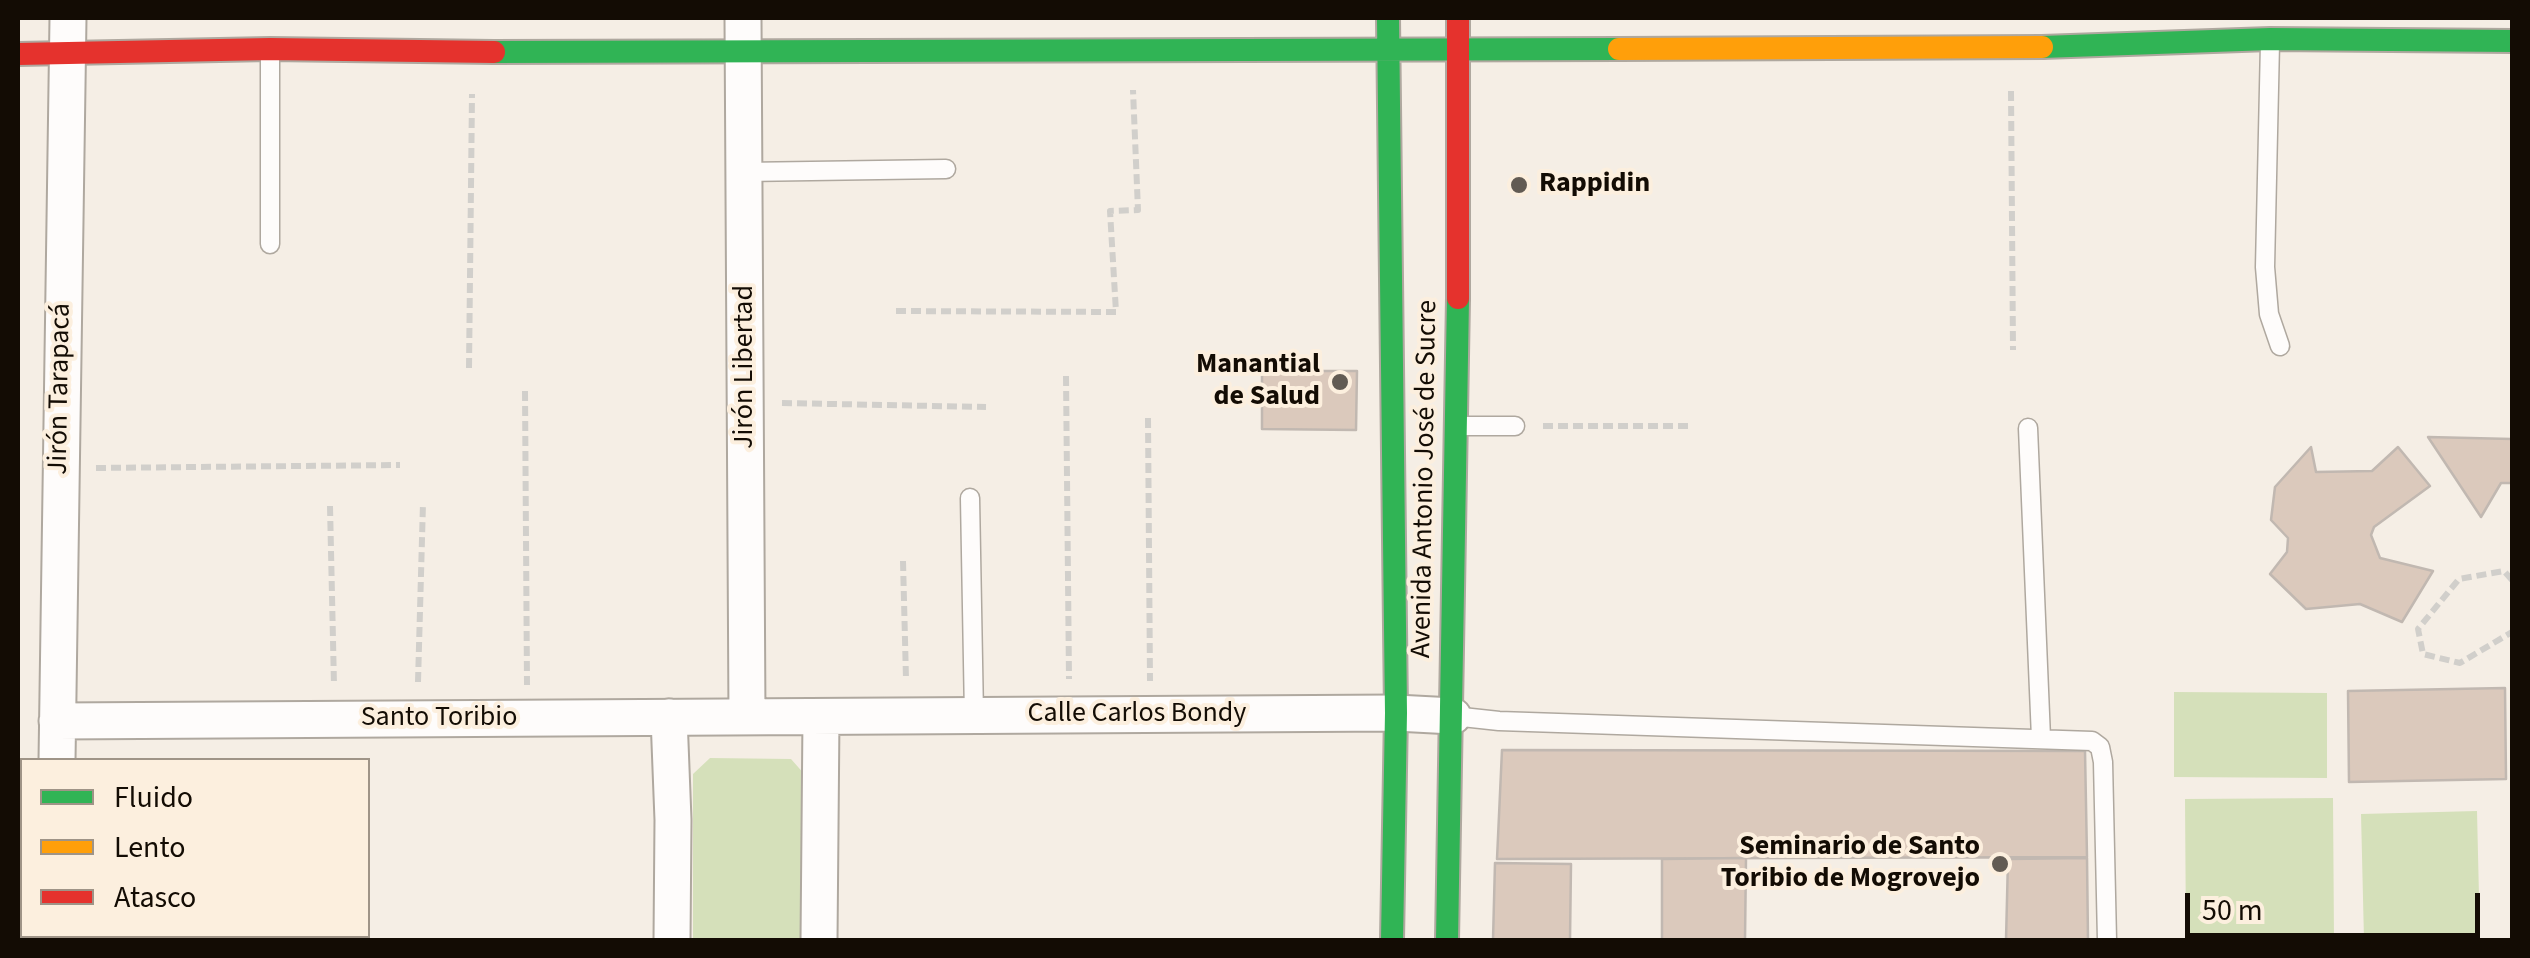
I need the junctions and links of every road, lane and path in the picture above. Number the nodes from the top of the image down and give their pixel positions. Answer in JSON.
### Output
{"nodes":[{"id":1,"x":68,"y":18,"type":"edge"},
{"id":2,"x":1388,"y":18,"type":"edge"},
{"id":3,"x":1458,"y":18,"type":"edge"},
{"id":4,"x":2141,"y":30,"type":"edge"},
{"id":5,"x":743,"y":34,"type":"edge"},
{"id":6,"x":2270,"y":39,"type":"junction"},
{"id":7,"x":2512,"y":41,"type":"edge"},
{"id":8,"x":1458,"y":48,"type":"junction"},
{"id":9,"x":2009,"y":48,"type":"junction"},
{"id":10,"x":270,"y":49,"type":"junction"},
{"id":11,"x":1388,"y":49,"type":"junction"},
{"id":12,"x":1131,"y":50,"type":"junction"},
{"id":13,"x":472,"y":52,"type":"junction"},
{"id":14,"x":18,"y":54,"type":"edge"},
{"id":15,"x":68,"y":54,"type":"junction"},
{"id":16,"x":946,"y":169,"type":"dead end"},
{"id":17,"x":744,"y":172,"type":"junction"},
{"id":18,"x":270,"y":244,"type":"dead end"},
{"id":19,"x":896,"y":311,"type":"dead end"},
{"id":20,"x":2280,"y":346,"type":"dead end"},
{"id":21,"x":2013,"y":350,"type":"dead end"},
{"id":22,"x":469,"y":368,"type":"dead end"},
{"id":23,"x":1066,"y":376,"type":"dead end"},
{"id":24,"x":524,"y":391,"type":"dead end"},
{"id":25,"x":746,"y":402,"type":"junction"},
{"id":26,"x":986,"y":407,"type":"dead end"},
{"id":27,"x":1148,"y":418,"type":"dead end"},
{"id":28,"x":1458,"y":426,"type":"junction"},
{"id":29,"x":1516,"y":426,"type":"joint"},
{"id":30,"x":1691,"y":426,"type":"dead end"},
{"id":31,"x":2028,"y":428,"type":"dead end"},
{"id":32,"x":400,"y":465,"type":"dead end"},
{"id":33,"x":60,"y":468,"type":"junction"},
{"id":34,"x":970,"y":498,"type":"dead end"},
{"id":35,"x":423,"y":504,"type":"dead end"},
{"id":36,"x":330,"y":506,"type":"dead end"},
{"id":37,"x":903,"y":561,"type":"dead end"},
{"id":38,"x":2512,"y":577,"type":"edge"},
{"id":39,"x":2512,"y":632,"type":"edge"},
{"id":40,"x":1396,"y":713,"type":"junction"},
{"id":41,"x":1150,"y":715,"type":"junction"},
{"id":42,"x":907,"y":716,"type":"junction"},
{"id":43,"x":974,"y":716,"type":"junction"},
{"id":44,"x":1070,"y":716,"type":"junction"},
{"id":45,"x":1453,"y":716,"type":"junction"},
{"id":46,"x":747,"y":717,"type":"junction"},
{"id":47,"x":821,"y":717,"type":"junction"},
{"id":48,"x":527,"y":718,"type":"junction"},
{"id":49,"x":669,"y":718,"type":"junction"},
{"id":50,"x":416,"y":719,"type":"junction"},
{"id":51,"x":336,"y":720,"type":"junction"},
{"id":52,"x":56,"y":721,"type":"junction"},
{"id":53,"x":2041,"y":738,"type":"junction"},
{"id":54,"x":57,"y":758,"type":"edge"},
{"id":55,"x":672,"y":940,"type":"edge"},
{"id":56,"x":818,"y":940,"type":"edge"},
{"id":57,"x":1392,"y":940,"type":"edge"},
{"id":58,"x":1447,"y":940,"type":"edge"},
{"id":59,"x":2108,"y":940,"type":"edge"}],
"edges":[{"from":1,"to":15,"type":"street","name":"Jirón Tarapacá"},
{"from":2,"to":11,"type":"street","name":"Avenida Antonio José de Sucre"},
{"from":3,"to":8,"type":"street","name":"Avenida Antonio José de Sucre"},
{"from":4,"to":6,"type":"street"},
{"from":4,"to":9,"type":"street"},
{"from":5,"to":12,"type":"street"},
{"from":5,"to":13,"type":"street"},
{"from":5,"to":17,"type":"street","name":"Jirón Libertad"},
{"from":6,"to":7,"type":"street"},
{"from":6,"to":20,"type":"lane"},
{"from":8,"to":9,"type":"street"},
{"from":8,"to":11,"type":"street"},
{"from":8,"to":28,"type":"street","name":"Avenida Antonio José de Sucre"},
{"from":9,"to":21,"type":"path"},
{"from":10,"to":13,"type":"street"},
{"from":10,"to":15,"type":"street"},
{"from":10,"to":18,"type":"lane"},
{"from":11,"to":12,"type":"street"},
{"from":11,"to":40,"type":"street","name":"Avenida Antonio José de Sucre"},
{"from":12,"to":19,"type":"path"},
{"from":13,"to":22,"type":"path"},
{"from":14,"to":15,"type":"street"},
{"from":15,"to":33,"type":"street","name":"Jirón Tarapacá"},
{"from":16,"to":17,"type":"lane"},
{"from":17,"to":25,"type":"street","name":"Jirón Libertad"},
{"from":23,"to":44,"type":"path"},
{"from":24,"to":48,"type":"path"},
{"from":25,"to":26,"type":"path"},
{"from":25,"to":46,"type":"street","name":"Jirón Libertad"},
{"from":27,"to":41,"type":"path"},
{"from":28,"to":29,"type":"lane"},
{"from":28,"to":45,"type":"street","name":"Avenida Antonio José de Sucre"},
{"from":29,"to":30,"type":"path"},
{"from":31,"to":53,"type":"lane"},
{"from":32,"to":33,"type":"path"},
{"from":33,"to":52,"type":"street","name":"Jirón Tarapacá"},
{"from":34,"to":43,"type":"lane"},
{"from":35,"to":50,"type":"path"},
{"from":36,"to":51,"type":"path"},
{"from":37,"to":42,"type":"path"},
{"from":38,"to":39,"type":"path"},
{"from":40,"to":41,"type":"street","name":"Calle Carlos Bondy"},
{"from":40,"to":45,"type":"street","name":"Calle Carlos Bondy"},
{"from":40,"to":57,"type":"street","name":"Avenida Antonio José de Sucre"},
{"from":41,"to":44,"type":"street","name":"Calle Carlos Bondy"},
{"from":42,"to":43,"type":"street","name":"Calle Carlos Bondy"},
{"from":42,"to":47,"type":"street","name":"Calle Carlos Bondy"},
{"from":43,"to":44,"type":"street","name":"Calle Carlos Bondy"},
{"from":45,"to":53,"type":"lane"},
{"from":45,"to":58,"type":"street","name":"Avenida Antonio José de Sucre"},
{"from":46,"to":47,"type":"street","name":"Santo Toribio"},
{"from":46,"to":49,"type":"street","name":"Santo Toribio"},
{"from":47,"to":56,"type":"street"},
{"from":48,"to":49,"type":"street","name":"Santo Toribio"},
{"from":48,"to":50,"type":"street","name":"Santo Toribio"},
{"from":49,"to":55,"type":"street"},
{"from":50,"to":51,"type":"street","name":"Santo Toribio"},
{"from":51,"to":52,"type":"street","name":"Santo Toribio"},
{"from":52,"to":54,"type":"street","name":"Jirón Tarapacá"},
{"from":53,"to":59,"type":"lane"}]}
